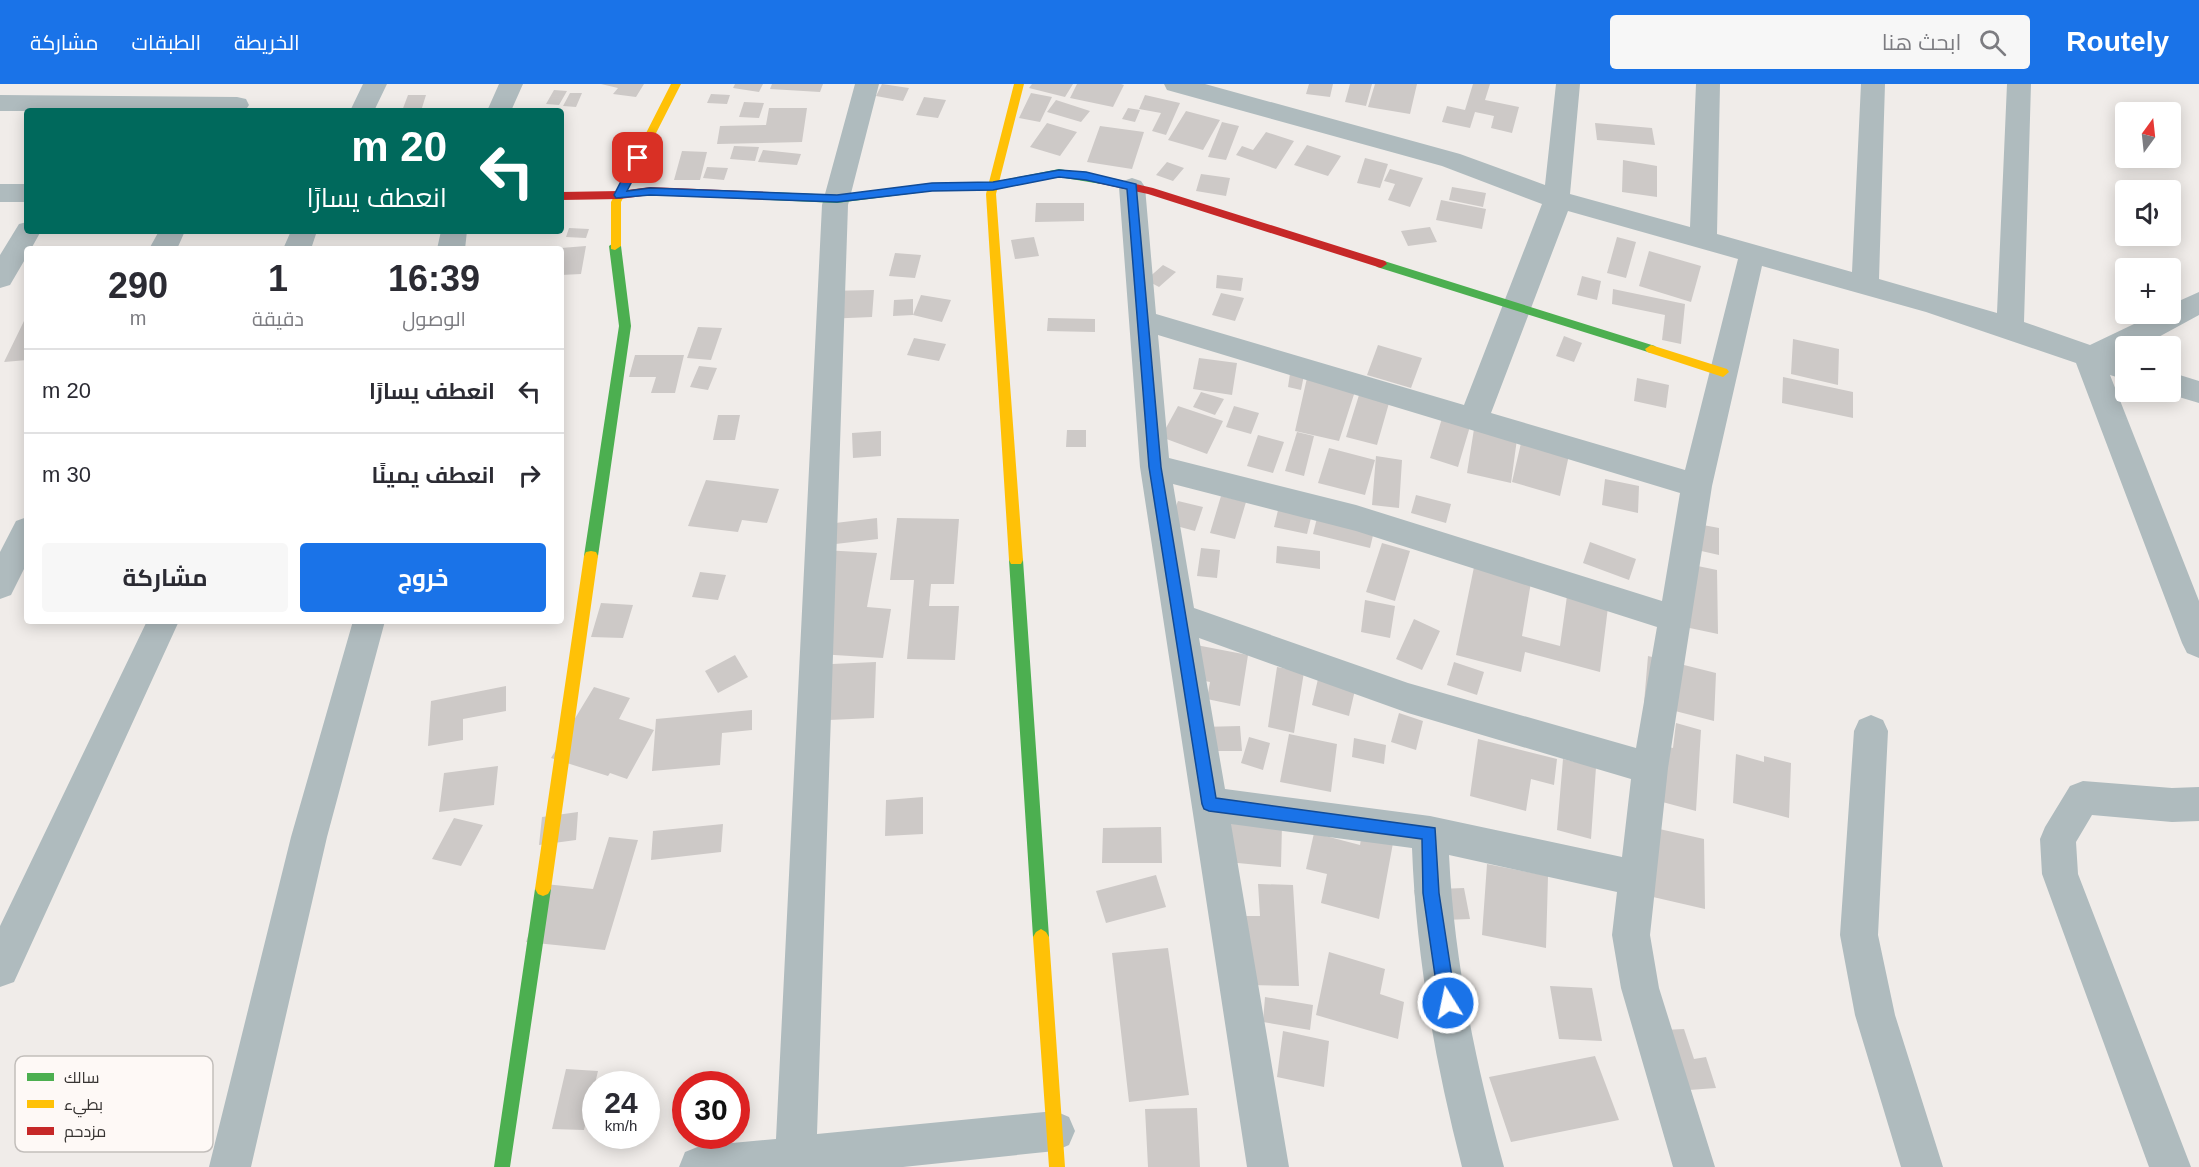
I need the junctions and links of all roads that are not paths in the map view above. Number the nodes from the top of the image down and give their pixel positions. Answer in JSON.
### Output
{"nodes":[{"id":1,"x":375,"y":84,"type":"edge"},
{"id":2,"x":511,"y":84,"type":"edge"},
{"id":3,"x":676,"y":84,"type":"edge"},
{"id":4,"x":867,"y":84,"type":"edge"},
{"id":5,"x":1019,"y":84,"type":"edge"},
{"id":6,"x":1176,"y":84,"type":"edge"},
{"id":7,"x":1568,"y":84,"type":"edge"},
{"id":8,"x":1708,"y":84,"type":"edge"},
{"id":9,"x":1874,"y":84,"type":"edge"},
{"id":10,"x":2019,"y":84,"type":"edge"},
{"id":11,"x":107,"y":100,"type":"edge"},
{"id":12,"x":240,"y":100,"type":"edge"},
{"id":13,"x":0,"y":103,"type":"edge"},
{"id":14,"x":363,"y":108,"type":"edge"},
{"id":15,"x":500,"y":108,"type":"edge"},
{"id":16,"x":993,"y":186,"type":"junction"},
{"id":17,"x":1132,"y":187,"type":"junction"},
{"id":18,"x":0,"y":193,"type":"edge"},
{"id":19,"x":24,"y":193,"type":"edge"},
{"id":20,"x":620,"y":195,"type":"junction"},
{"id":21,"x":564,"y":196,"type":"edge"},
{"id":22,"x":837,"y":199,"type":"junction"},
{"id":23,"x":1556,"y":199,"type":"junction"},
{"id":24,"x":26,"y":234,"type":"edge"},
{"id":25,"x":1703,"y":240,"type":"junction"},
{"id":26,"x":1748,"y":266,"type":"dead end"},
{"id":27,"x":0,"y":278,"type":"edge"},
{"id":28,"x":1864,"y":285,"type":"junction"},
{"id":29,"x":2199,"y":302,"type":"edge"},
{"id":30,"x":1517,"y":307,"type":"junction"},
{"id":31,"x":1142,"y":320,"type":"junction"},
{"id":32,"x":2010,"y":328,"type":"junction"},
{"id":33,"x":2089,"y":358,"type":"junction"},
{"id":34,"x":2115,"y":366,"type":"edge"},
{"id":35,"x":1723,"y":372,"type":"junction"},
{"id":36,"x":2181,"y":386,"type":"edge"},
{"id":37,"x":2199,"y":392,"type":"edge"},
{"id":38,"x":1474,"y":418,"type":"junction"},
{"id":39,"x":1155,"y":467,"type":"junction"},
{"id":40,"x":1696,"y":486,"type":"junction"},
{"id":41,"x":24,"y":536,"type":"edge"},
{"id":42,"x":0,"y":585,"type":"edge"},
{"id":43,"x":1179,"y":617,"type":"junction"},
{"id":44,"x":1675,"y":619,"type":"junction"},
{"id":45,"x":162,"y":624,"type":"edge"},
{"id":46,"x":368,"y":624,"type":"edge"},
{"id":47,"x":2199,"y":643,"type":"edge"},
{"id":48,"x":1870,"y":731,"type":"dead end"},
{"id":49,"x":1650,"y":768,"type":"junction"},
{"id":50,"x":1209,"y":804,"type":"junction"},
{"id":51,"x":2199,"y":804,"type":"edge"},
{"id":52,"x":1430,"y":833,"type":"junction"},
{"id":53,"x":1639,"y":879,"type":"junction"},
{"id":54,"x":0,"y":968,"type":"edge"},
{"id":55,"x":1056,"y":1149,"type":"edge"},
{"id":56,"x":795,"y":1161,"type":"edge"},
{"id":57,"x":230,"y":1167,"type":"edge"},
{"id":58,"x":502,"y":1167,"type":"edge"},
{"id":59,"x":700,"y":1167,"type":"edge"},
{"id":60,"x":1268,"y":1167,"type":"edge"},
{"id":61,"x":1483,"y":1167,"type":"edge"},
{"id":62,"x":1695,"y":1167,"type":"edge"},
{"id":63,"x":1923,"y":1167,"type":"edge"},
{"id":64,"x":2170,"y":1167,"type":"edge"}],
"edges":[{"from":1,"to":14,"type":"street"},
{"from":2,"to":15,"type":"street"},
{"from":3,"to":20,"type":"street"},
{"from":4,"to":22,"type":"street"},
{"from":5,"to":16,"type":"street"},
{"from":6,"to":23,"type":"street"},
{"from":7,"to":23,"type":"street"},
{"from":8,"to":25,"type":"street"},
{"from":9,"to":28,"type":"street"},
{"from":10,"to":32,"type":"street"},
{"from":11,"to":12,"type":"street"},
{"from":11,"to":13,"type":"street"},
{"from":16,"to":17,"type":"street"},
{"from":16,"to":22,"type":"street"},
{"from":16,"to":55,"type":"street"},
{"from":17,"to":30,"type":"street"},
{"from":17,"to":31,"type":"street"},
{"from":18,"to":19,"type":"street"},
{"from":20,"to":21,"type":"street"},
{"from":20,"to":22,"type":"street"},
{"from":20,"to":58,"type":"street"},
{"from":22,"to":56,"type":"street"},
{"from":23,"to":25,"type":"street"},
{"from":23,"to":30,"type":"street"},
{"from":24,"to":27,"type":"street"},
{"from":25,"to":28,"type":"street"},
{"from":26,"to":35,"type":"street"},
{"from":28,"to":32,"type":"street"},
{"from":29,"to":33,"type":"street"},
{"from":30,"to":35,"type":"street"},
{"from":30,"to":38,"type":"street"},
{"from":31,"to":38,"type":"street"},
{"from":31,"to":39,"type":"street"},
{"from":32,"to":33,"type":"street"},
{"from":33,"to":34,"type":"street"},
{"from":33,"to":47,"type":"street"},
{"from":35,"to":40,"type":"street"},
{"from":36,"to":37,"type":"street"},
{"from":38,"to":40,"type":"street"},
{"from":39,"to":43,"type":"street"},
{"from":39,"to":44,"type":"street"},
{"from":40,"to":44,"type":"street"},
{"from":41,"to":42,"type":"street"},
{"from":43,"to":49,"type":"street"},
{"from":43,"to":50,"type":"street"},
{"from":44,"to":49,"type":"street"},
{"from":45,"to":54,"type":"street"},
{"from":46,"to":57,"type":"street"},
{"from":48,"to":63,"type":"street"},
{"from":49,"to":53,"type":"street"},
{"from":50,"to":52,"type":"street"},
{"from":50,"to":60,"type":"street"},
{"from":51,"to":64,"type":"street"},
{"from":52,"to":53,"type":"street"},
{"from":52,"to":61,"type":"street"},
{"from":53,"to":62,"type":"street"},
{"from":55,"to":56,"type":"street"},
{"from":56,"to":59,"type":"street"}]}
